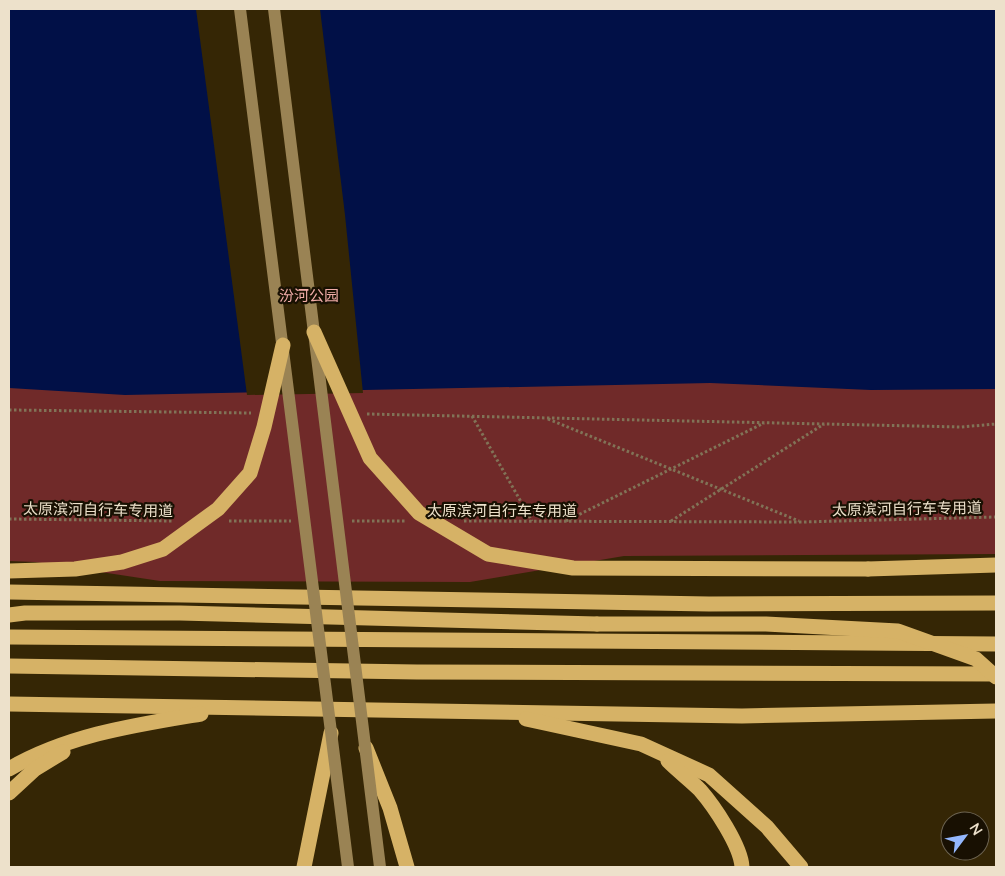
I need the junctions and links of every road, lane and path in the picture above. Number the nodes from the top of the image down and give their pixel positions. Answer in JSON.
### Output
{"nodes":[{"id":1,"x":240,"y":9,"type":"edge"},
{"id":2,"x":274,"y":9,"type":"edge"},
{"id":3,"x":314,"y":332,"type":"junction"},
{"id":4,"x":283,"y":345,"type":"junction"},
{"id":5,"x":9,"y":410,"type":"edge"},
{"id":6,"x":255,"y":413,"type":"dead end"},
{"id":7,"x":363,"y":414,"type":"dead end"},
{"id":8,"x":472,"y":416,"type":"junction"},
{"id":9,"x":545,"y":418,"type":"junction"},
{"id":10,"x":765,"y":422,"type":"junction"},
{"id":11,"x":824,"y":424,"type":"junction"},
{"id":12,"x":996,"y":424,"type":"edge"},
{"id":13,"x":671,"y":469,"type":"junction"},
{"id":14,"x":721,"y":489,"type":"junction"},
{"id":15,"x":996,"y":517,"type":"edge"},
{"id":16,"x":9,"y":519,"type":"edge"},
{"id":17,"x":228,"y":521,"type":"dead end"},
{"id":18,"x":297,"y":521,"type":"dead end"},
{"id":19,"x":346,"y":521,"type":"dead end"},
{"id":20,"x":414,"y":521,"type":"dead end"},
{"id":21,"x":463,"y":521,"type":"dead end"},
{"id":22,"x":532,"y":521,"type":"junction"},
{"id":23,"x":565,"y":521,"type":"junction"},
{"id":24,"x":671,"y":521,"type":"junction"},
{"id":25,"x":179,"y":522,"type":"dead end"},
{"id":26,"x":802,"y":522,"type":"junction"},
{"id":27,"x":996,"y":565,"type":"edge"},
{"id":28,"x":9,"y":571,"type":"edge"},
{"id":29,"x":9,"y":592,"type":"edge"},
{"id":30,"x":996,"y":603,"type":"edge"},
{"id":31,"x":9,"y":615,"type":"edge"},
{"id":32,"x":9,"y":637,"type":"edge"},
{"id":33,"x":996,"y":644,"type":"edge"},
{"id":34,"x":9,"y":666,"type":"edge"},
{"id":35,"x":996,"y":676,"type":"edge"},
{"id":36,"x":9,"y":704,"type":"edge"},
{"id":37,"x":240,"y":708,"type":"junction"},
{"id":38,"x":996,"y":711,"type":"edge"},
{"id":39,"x":493,"y":712,"type":"junction"},
{"id":40,"x":331,"y":732,"type":"junction"},
{"id":41,"x":85,"y":738,"type":"junction"},
{"id":42,"x":365,"y":745,"type":"junction"},
{"id":43,"x":658,"y":752,"type":"junction"},
{"id":44,"x":9,"y":769,"type":"edge"},
{"id":45,"x":9,"y":793,"type":"edge"},
{"id":46,"x":742,"y":864,"type":"edge"},
{"id":47,"x":304,"y":867,"type":"edge"},
{"id":48,"x":348,"y":867,"type":"edge"},
{"id":49,"x":380,"y":867,"type":"edge"},
{"id":50,"x":407,"y":867,"type":"edge"},
{"id":51,"x":802,"y":867,"type":"edge"}],
"edges":[{"from":1,"to":4,"type":"main road","bridge":true},
{"from":2,"to":3,"type":"main road","bridge":true},
{"from":3,"to":27,"type":"highway","bridge":true},
{"from":3,"to":42,"type":"main road","bridge":true},
{"from":4,"to":28,"type":"highway","bridge":true},
{"from":4,"to":40,"type":"main road","bridge":true},
{"from":5,"to":6,"type":"path"},
{"from":7,"to":8,"type":"path"},
{"from":8,"to":9,"type":"path"},
{"from":8,"to":22,"type":"path"},
{"from":9,"to":10,"type":"path"},
{"from":9,"to":13,"type":"path"},
{"from":10,"to":11,"type":"path"},
{"from":10,"to":13,"type":"path"},
{"from":11,"to":12,"type":"path"},
{"from":11,"to":14,"type":"path"},
{"from":13,"to":14,"type":"path"},
{"from":13,"to":23,"type":"path"},
{"from":14,"to":24,"type":"path"},
{"from":14,"to":26,"type":"path"},
{"from":15,"to":26,"type":"path","name":"太原滨河自行车专用道"},
{"from":16,"to":25,"type":"path","name":"太原滨河自行车专用道"},
{"from":17,"to":18,"type":"path"},
{"from":19,"to":20,"type":"path","name":"太原滨河自行车专用道"},
{"from":21,"to":22,"type":"path","name":"太原滨河自行车专用道"},
{"from":22,"to":23,"type":"path","name":"太原滨河自行车专用道"},
{"from":23,"to":24,"type":"path","name":"太原滨河自行车专用道"},
{"from":24,"to":26,"type":"path","name":"太原滨河自行车专用道"},
{"from":29,"to":30,"type":"highway"},
{"from":31,"to":35,"type":"highway","bridge":true},
{"from":32,"to":33,"type":"highway"},
{"from":34,"to":35,"type":"highway"},
{"from":36,"to":37,"type":"highway"},
{"from":37,"to":39,"type":"highway"},
{"from":37,"to":41,"type":"highway"},
{"from":38,"to":39,"type":"highway"},
{"from":39,"to":43,"type":"highway"},
{"from":40,"to":47,"type":"highway"},
{"from":40,"to":48,"type":"main road","bridge":true},
{"from":41,"to":44,"type":"highway"},
{"from":41,"to":45,"type":"highway"},
{"from":42,"to":49,"type":"main road","bridge":true},
{"from":42,"to":50,"type":"highway","bridge":true},
{"from":43,"to":46,"type":"highway"},
{"from":43,"to":51,"type":"highway"}]}
